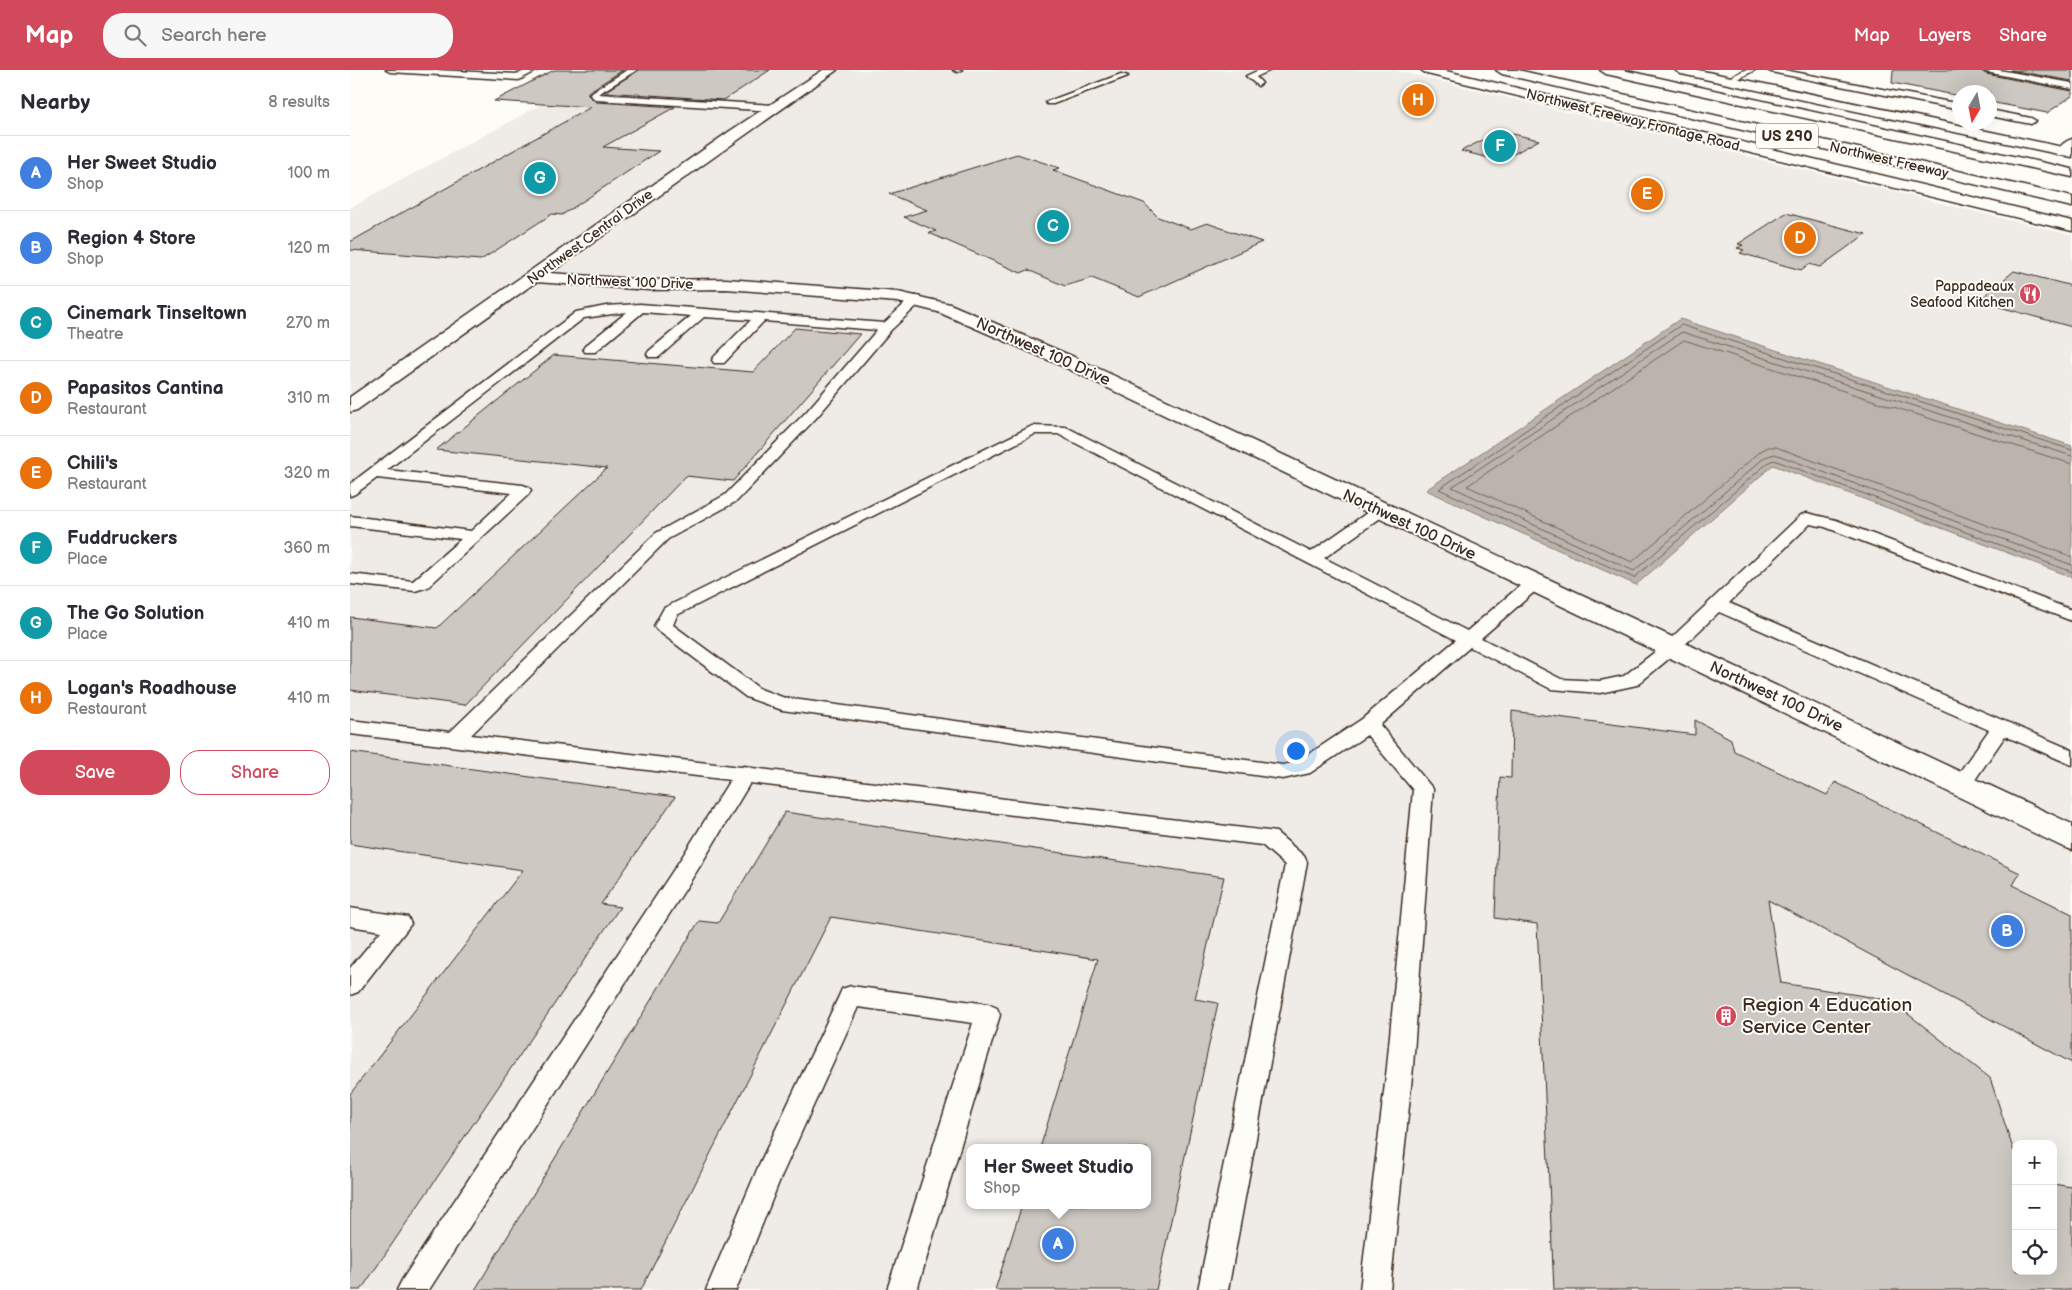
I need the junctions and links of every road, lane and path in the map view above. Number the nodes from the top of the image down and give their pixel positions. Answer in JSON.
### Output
{"nodes":[{"id":1,"x":390,"y":70,"type":"edge"},
{"id":2,"x":534,"y":70,"type":"edge"},
{"id":3,"x":633,"y":70,"type":"edge"},
{"id":4,"x":832,"y":70,"type":"edge"},
{"id":5,"x":1268,"y":70,"type":"edge"},
{"id":6,"x":1427,"y":70,"type":"edge"},
{"id":7,"x":1502,"y":70,"type":"edge"},
{"id":8,"x":1551,"y":70,"type":"edge"},
{"id":9,"x":1606,"y":70,"type":"edge"},
{"id":10,"x":1669,"y":70,"type":"edge"},
{"id":11,"x":1681,"y":70,"type":"edge"},
{"id":12,"x":1751,"y":70,"type":"edge"},
{"id":13,"x":1771,"y":70,"type":"edge"},
{"id":14,"x":1986,"y":70,"type":"edge"},
{"id":15,"x":1124,"y":76,"type":"dead end"},
{"id":16,"x":1706,"y":76,"type":"junction"},
{"id":17,"x":1728,"y":80,"type":"junction"},
{"id":18,"x":1834,"y":82,"type":"junction"},
{"id":19,"x":1258,"y":83,"type":"dead end"},
{"id":20,"x":2072,"y":86,"type":"edge"},
{"id":21,"x":1806,"y":97,"type":"junction"},
{"id":22,"x":1050,"y":102,"type":"dead end"},
{"id":23,"x":1952,"y":105,"type":"edge"},
{"id":24,"x":773,"y":108,"type":"junction"},
{"id":25,"x":1997,"y":114,"type":"edge"},
{"id":26,"x":1952,"y":119,"type":"edge"},
{"id":27,"x":2031,"y":121,"type":"dead end"},
{"id":28,"x":1942,"y":126,"type":"junction"},
{"id":29,"x":2069,"y":149,"type":"edge"},
{"id":30,"x":2072,"y":173,"type":"edge"},
{"id":31,"x":2014,"y":175,"type":"dead end"},
{"id":32,"x":2072,"y":202,"type":"edge"},
{"id":33,"x":2072,"y":226,"type":"edge"},
{"id":34,"x":550,"y":265,"type":"junction"},
{"id":35,"x":534,"y":277,"type":"junction"},
{"id":36,"x":726,"y":284,"type":"junction"},
{"id":37,"x":916,"y":300,"type":"junction"},
{"id":38,"x":640,"y":308,"type":"junction"},
{"id":39,"x":701,"y":313,"type":"junction"},
{"id":40,"x":761,"y":317,"type":"junction"},
{"id":41,"x":887,"y":327,"type":"junction"},
{"id":42,"x":590,"y":349,"type":"dead end"},
{"id":43,"x":654,"y":354,"type":"dead end"},
{"id":44,"x":719,"y":360,"type":"dead end"},
{"id":45,"x":350,"y":406,"type":"edge"},
{"id":46,"x":373,"y":473,"type":"junction"},
{"id":47,"x":350,"y":491,"type":"edge"},
{"id":48,"x":1380,"y":511,"type":"junction"},
{"id":49,"x":350,"y":521,"type":"edge"},
{"id":50,"x":475,"y":536,"type":"junction"},
{"id":51,"x":1312,"y":559,"type":"junction"},
{"id":52,"x":350,"y":579,"type":"edge"},
{"id":53,"x":1534,"y":583,"type":"junction"},
{"id":54,"x":1717,"y":604,"type":"junction"},
{"id":55,"x":2072,"y":616,"type":"edge"},
{"id":56,"x":1468,"y":639,"type":"junction"},
{"id":57,"x":1671,"y":648,"type":"junction"},
{"id":58,"x":1369,"y":724,"type":"junction"},
{"id":59,"x":350,"y":727,"type":"edge"},
{"id":60,"x":2000,"y":727,"type":"junction"},
{"id":61,"x":455,"y":738,"type":"junction"},
{"id":62,"x":2072,"y":758,"type":"edge"},
{"id":63,"x":745,"y":773,"type":"junction"},
{"id":64,"x":1961,"y":785,"type":"junction"},
{"id":65,"x":2072,"y":838,"type":"edge"},
{"id":66,"x":350,"y":917,"type":"edge"},
{"id":67,"x":350,"y":985,"type":"edge"},
{"id":68,"x":412,"y":1290,"type":"edge"},
{"id":69,"x":721,"y":1290,"type":"edge"},
{"id":70,"x":902,"y":1290,"type":"edge"},
{"id":71,"x":1213,"y":1290,"type":"edge"},
{"id":72,"x":1375,"y":1290,"type":"edge"}],
"edges":[{"from":1,"to":2,"type":"lane"},
{"from":3,"to":24,"type":"lane"},
{"from":4,"to":24,"type":"main road","name":"Northwest Central Drive"},
{"from":5,"to":19,"type":"lane"},
{"from":6,"to":33,"type":"main road","name":"Northwest Freeway Frontage Road"},
{"from":7,"to":32,"type":"main road","name":"Northwest Freeway","number":"US 290"},
{"from":8,"to":31,"type":"main road"},
{"from":9,"to":30,"type":"main road","name":"Northwest Freeway","number":"US 290"},
{"from":10,"to":16,"type":"main road"},
{"from":11,"to":16,"type":"main road"},
{"from":12,"to":17,"type":"lane"},
{"from":13,"to":18,"type":"lane"},
{"from":14,"to":20,"type":"lane"},
{"from":15,"to":22,"type":"lane"},
{"from":16,"to":17,"type":"main road"},
{"from":17,"to":21,"type":"main road"},
{"from":18,"to":21,"type":"lane"},
{"from":18,"to":23,"type":"lane"},
{"from":21,"to":28,"type":"main road"},
{"from":24,"to":34,"type":"main road","name":"Northwest Central Drive"},
{"from":25,"to":27,"type":"lane"},
{"from":26,"to":28,"type":"lane"},
{"from":28,"to":29,"type":"main road"},
{"from":34,"to":35,"type":"main road","name":"Northwest Central Drive"},
{"from":34,"to":36,"type":"main road","name":"Northwest 100 Drive"},
{"from":35,"to":36,"type":"main road","name":"Northwest 100 Drive"},
{"from":35,"to":45,"type":"main road","name":"Northwest Central Drive"},
{"from":36,"to":37,"type":"main road","name":"Northwest 100 Drive"},
{"from":37,"to":41,"type":"lane"},
{"from":37,"to":48,"type":"main road","name":"Northwest 100 Drive"},
{"from":38,"to":39,"type":"lane"},
{"from":38,"to":42,"type":"lane"},
{"from":38,"to":46,"type":"lane"},
{"from":39,"to":40,"type":"lane"},
{"from":39,"to":43,"type":"lane"},
{"from":40,"to":41,"type":"lane"},
{"from":40,"to":44,"type":"lane"},
{"from":41,"to":61,"type":"lane"},
{"from":46,"to":47,"type":"lane"},
{"from":46,"to":50,"type":"lane"},
{"from":48,"to":51,"type":"lane"},
{"from":48,"to":53,"type":"main road","name":"Northwest 100 Drive"},
{"from":49,"to":50,"type":"lane"},
{"from":50,"to":52,"type":"lane"},
{"from":51,"to":56,"type":"lane"},
{"from":51,"to":58,"type":"lane"},
{"from":53,"to":56,"type":"lane"},
{"from":53,"to":57,"type":"main road","name":"Northwest 100 Drive"},
{"from":54,"to":55,"type":"lane"},
{"from":54,"to":57,"type":"lane"},
{"from":54,"to":60,"type":"lane"},
{"from":56,"to":57,"type":"lane"},
{"from":56,"to":58,"type":"lane"},
{"from":57,"to":64,"type":"main road","name":"Northwest 100 Drive"},
{"from":58,"to":72,"type":"lane"},
{"from":59,"to":61,"type":"lane"},
{"from":60,"to":62,"type":"lane"},
{"from":60,"to":64,"type":"lane"},
{"from":61,"to":63,"type":"lane"},
{"from":63,"to":68,"type":"lane"},
{"from":63,"to":71,"type":"lane"},
{"from":64,"to":65,"type":"main road","name":"Northwest 100 Drive"},
{"from":66,"to":67,"type":"lane"},
{"from":69,"to":70,"type":"lane"}]}
